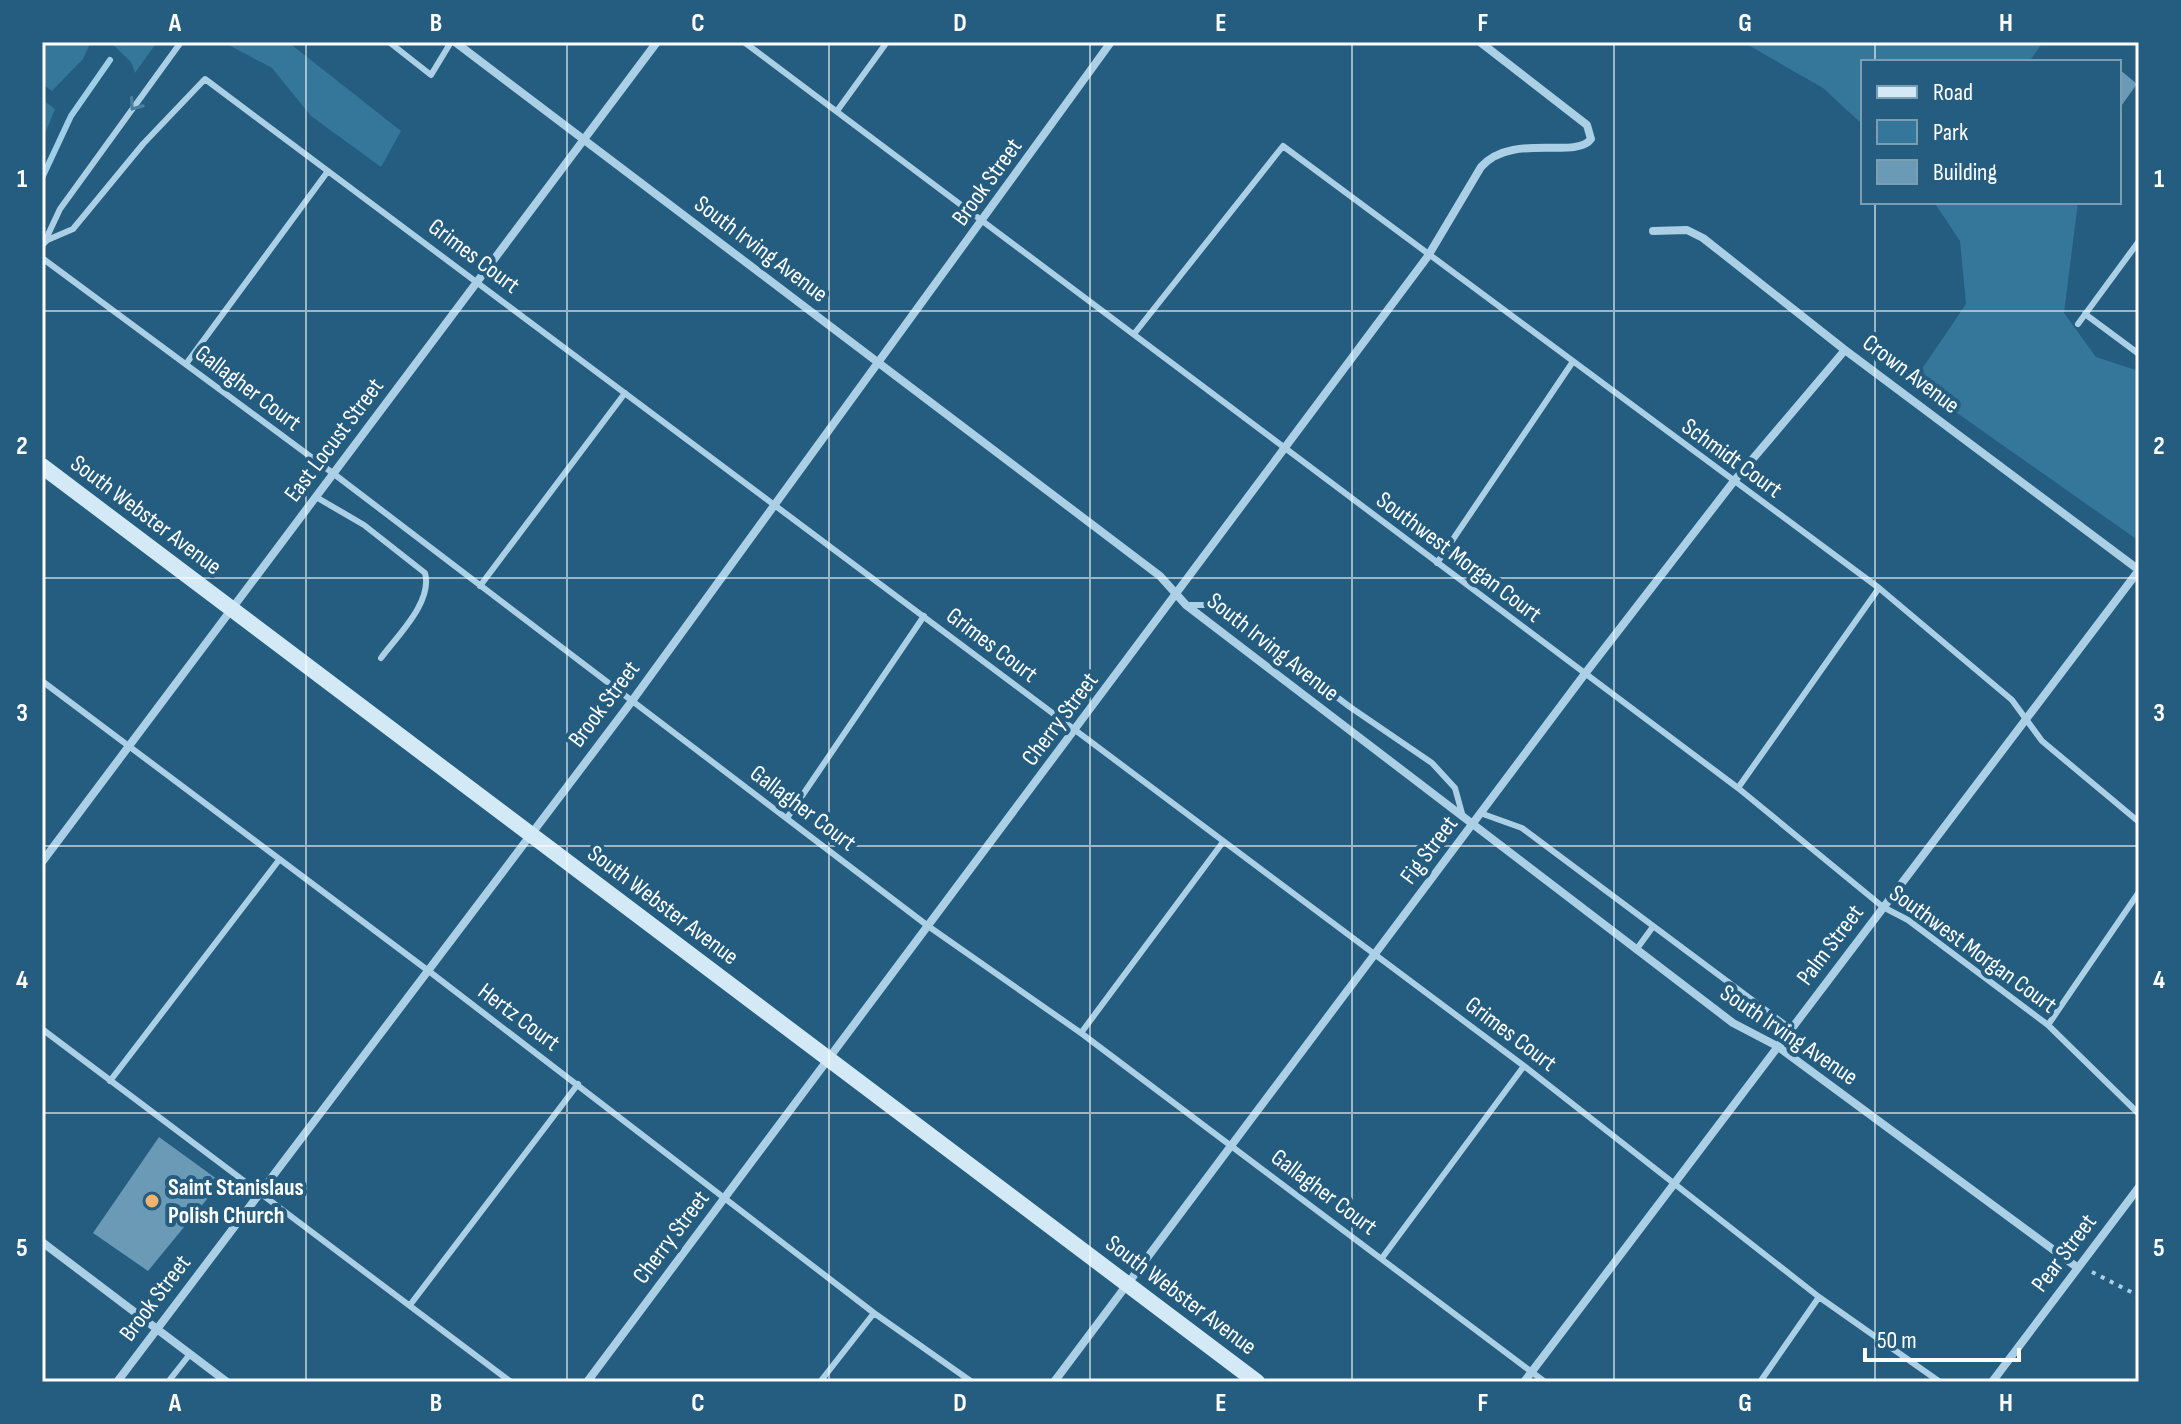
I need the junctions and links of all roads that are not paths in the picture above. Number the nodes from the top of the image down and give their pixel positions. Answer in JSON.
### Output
{"nodes":[{"id":1,"x":181,"y":42,"type":"edge"},
{"id":2,"x":389,"y":42,"type":"edge"},
{"id":3,"x":453,"y":42,"type":"edge"},
{"id":4,"x":657,"y":42,"type":"edge"},
{"id":5,"x":744,"y":42,"type":"edge"},
{"id":6,"x":887,"y":42,"type":"edge"},
{"id":7,"x":1111,"y":42,"type":"edge"},
{"id":8,"x":1480,"y":42,"type":"edge"},
{"id":9,"x":837,"y":111,"type":"junction"},
{"id":10,"x":583,"y":142,"type":"junction"},
{"id":11,"x":328,"y":171,"type":"junction"},
{"id":12,"x":984,"y":222,"type":"junction"},
{"id":13,"x":1653,"y":231,"type":"dead end"},
{"id":14,"x":2139,"y":241,"type":"edge"},
{"id":15,"x":44,"y":242,"type":"edge"},
{"id":16,"x":1428,"y":256,"type":"junction"},
{"id":17,"x":42,"y":258,"type":"edge"},
{"id":18,"x":478,"y":282,"type":"junction"},
{"id":19,"x":2085,"y":314,"type":"junction"},
{"id":20,"x":2078,"y":324,"type":"dead end"},
{"id":21,"x":1134,"y":334,"type":"junction"},
{"id":22,"x":1845,"y":350,"type":"junction"},
{"id":23,"x":2139,"y":354,"type":"edge"},
{"id":24,"x":880,"y":363,"type":"junction"},
{"id":25,"x":1572,"y":363,"type":"junction"},
{"id":26,"x":186,"y":364,"type":"junction"},
{"id":27,"x":625,"y":393,"type":"junction"},
{"id":28,"x":1287,"y":447,"type":"junction"},
{"id":29,"x":42,"y":466,"type":"edge"},
{"id":30,"x":334,"y":474,"type":"junction"},
{"id":31,"x":1734,"y":481,"type":"junction"},
{"id":32,"x":316,"y":497,"type":"junction"},
{"id":33,"x":776,"y":507,"type":"junction"},
{"id":34,"x":1437,"y":563,"type":"junction"},
{"id":35,"x":2139,"y":570,"type":"edge"},
{"id":36,"x":480,"y":586,"type":"junction"},
{"id":37,"x":1879,"y":588,"type":"junction"},
{"id":38,"x":1176,"y":597,"type":"junction"},
{"id":39,"x":1186,"y":605,"type":"junction"},
{"id":40,"x":230,"y":609,"type":"junction"},
{"id":41,"x":924,"y":616,"type":"junction"},
{"id":42,"x":381,"y":658,"type":"dead end"},
{"id":43,"x":1584,"y":675,"type":"junction"},
{"id":44,"x":42,"y":681,"type":"edge"},
{"id":45,"x":632,"y":701,"type":"junction"},
{"id":46,"x":2026,"y":717,"type":"junction"},
{"id":47,"x":1076,"y":730,"type":"junction"},
{"id":48,"x":130,"y":747,"type":"junction"},
{"id":49,"x":1738,"y":788,"type":"junction"},
{"id":50,"x":1483,"y":814,"type":"junction"},
{"id":51,"x":787,"y":818,"type":"junction"},
{"id":52,"x":1464,"y":819,"type":"junction"},
{"id":53,"x":2139,"y":822,"type":"edge"},
{"id":54,"x":1473,"y":825,"type":"junction"},
{"id":55,"x":530,"y":834,"type":"junction"},
{"id":56,"x":1223,"y":842,"type":"junction"},
{"id":57,"x":279,"y":860,"type":"junction"},
{"id":58,"x":42,"y":862,"type":"edge"},
{"id":59,"x":2139,"y":892,"type":"edge"},
{"id":60,"x":1883,"y":907,"type":"junction"},
{"id":61,"x":928,"y":926,"type":"junction"},
{"id":62,"x":1652,"y":928,"type":"junction"},
{"id":63,"x":1636,"y":950,"type":"junction"},
{"id":64,"x":1375,"y":954,"type":"junction"},
{"id":65,"x":430,"y":972,"type":"junction"},
{"id":66,"x":2048,"y":1025,"type":"junction"},
{"id":67,"x":42,"y":1029,"type":"edge"},
{"id":68,"x":1791,"y":1029,"type":"junction"},
{"id":69,"x":1081,"y":1033,"type":"junction"},
{"id":70,"x":1777,"y":1046,"type":"junction"},
{"id":71,"x":830,"y":1061,"type":"junction"},
{"id":72,"x":1524,"y":1066,"type":"junction"},
{"id":73,"x":110,"y":1081,"type":"junction"},
{"id":74,"x":578,"y":1084,"type":"junction"},
{"id":75,"x":2139,"y":1114,"type":"edge"},
{"id":76,"x":1231,"y":1145,"type":"junction"},
{"id":77,"x":1675,"y":1183,"type":"junction"},
{"id":78,"x":2139,"y":1187,"type":"edge"},
{"id":79,"x":261,"y":1194,"type":"junction"},
{"id":80,"x":725,"y":1197,"type":"junction"},
{"id":81,"x":42,"y":1242,"type":"edge"},
{"id":82,"x":1382,"y":1258,"type":"junction"},
{"id":83,"x":2078,"y":1268,"type":"junction"},
{"id":84,"x":1126,"y":1284,"type":"junction"},
{"id":85,"x":1819,"y":1297,"type":"junction"},
{"id":86,"x":410,"y":1305,"type":"junction"},
{"id":87,"x":874,"y":1313,"type":"junction"},
{"id":88,"x":156,"y":1328,"type":"junction"},
{"id":89,"x":190,"y":1354,"type":"junction"},
{"id":90,"x":1532,"y":1372,"type":"junction"},
{"id":91,"x":117,"y":1382,"type":"edge"},
{"id":92,"x":168,"y":1382,"type":"edge"},
{"id":93,"x":227,"y":1382,"type":"edge"},
{"id":94,"x":511,"y":1382,"type":"edge"},
{"id":95,"x":587,"y":1382,"type":"edge"},
{"id":96,"x":820,"y":1382,"type":"edge"},
{"id":97,"x":972,"y":1382,"type":"edge"},
{"id":98,"x":1054,"y":1382,"type":"edge"},
{"id":99,"x":1257,"y":1382,"type":"edge"},
{"id":100,"x":1524,"y":1382,"type":"edge"},
{"id":101,"x":1545,"y":1382,"type":"edge"},
{"id":102,"x":1760,"y":1382,"type":"edge"},
{"id":103,"x":1940,"y":1382,"type":"edge"},
{"id":104,"x":1992,"y":1382,"type":"edge"}],
"edges":[{"from":1,"to":15,"type":"lane","one_way":true},
{"from":2,"to":3,"type":"lane"},
{"from":3,"to":10,"type":"street","name":"South Irving Avenue"},
{"from":4,"to":10,"type":"street","name":"East Locust Street"},
{"from":5,"to":9,"type":"lane","name":"Southwest Morgan Court"},
{"from":6,"to":9,"type":"lane"},
{"from":7,"to":12,"type":"street","name":"Brook Street"},
{"from":8,"to":16,"type":"street","name":"Cherry Street"},
{"from":9,"to":12,"type":"lane","name":"Southwest Morgan Court"},
{"from":10,"to":18,"type":"street","name":"East Locust Street"},
{"from":10,"to":24,"type":"street","name":"South Irving Avenue"},
{"from":11,"to":15,"type":"lane","name":"Grimes Court"},
{"from":11,"to":18,"type":"lane","name":"Grimes Court"},
{"from":11,"to":26,"type":"lane"},
{"from":12,"to":21,"type":"lane","name":"Southwest Morgan Court"},
{"from":12,"to":24,"type":"street","name":"Brook Street"},
{"from":13,"to":22,"type":"street","name":"Crown Avenue"},
{"from":14,"to":19,"type":"lane"},
{"from":16,"to":21,"type":"lane","name":"Schmidt Court"},
{"from":16,"to":25,"type":"lane","name":"Schmidt Court"},
{"from":16,"to":28,"type":"street","name":"Cherry Street"},
{"from":17,"to":26,"type":"lane","name":"Gallagher Court"},
{"from":18,"to":27,"type":"lane","name":"Grimes Court"},
{"from":18,"to":30,"type":"street","name":"East Locust Street"},
{"from":19,"to":20,"type":"lane"},
{"from":19,"to":23,"type":"lane"},
{"from":21,"to":28,"type":"lane","name":"Southwest Morgan Court"},
{"from":22,"to":31,"type":"street","name":"Fig Street"},
{"from":22,"to":35,"type":"street","name":"Crown Avenue"},
{"from":24,"to":33,"type":"street","name":"Brook Street"},
{"from":24,"to":38,"type":"street","name":"South Irving Avenue"},
{"from":25,"to":31,"type":"lane","name":"Schmidt Court"},
{"from":25,"to":34,"type":"lane"},
{"from":26,"to":30,"type":"lane","name":"Gallagher Court"},
{"from":27,"to":33,"type":"lane","name":"Grimes Court"},
{"from":27,"to":36,"type":"lane"},
{"from":28,"to":34,"type":"lane","name":"Southwest Morgan Court"},
{"from":28,"to":38,"type":"street","name":"Cherry Street"},
{"from":29,"to":40,"type":"street","name":"South Webster Avenue"},
{"from":30,"to":32,"type":"street","name":"East Locust Street"},
{"from":30,"to":36,"type":"lane","name":"Gallagher Court"},
{"from":31,"to":37,"type":"lane","name":"Schmidt Court"},
{"from":31,"to":43,"type":"street","name":"Fig Street"},
{"from":32,"to":40,"type":"street","name":"East Locust Street"},
{"from":32,"to":42,"type":"lane"},
{"from":33,"to":41,"type":"lane","name":"Grimes Court"},
{"from":33,"to":45,"type":"street","name":"Brook Street"},
{"from":34,"to":43,"type":"lane","name":"Southwest Morgan Court"},
{"from":35,"to":46,"type":"street","name":"Palm Street"},
{"from":36,"to":45,"type":"lane","name":"Gallagher Court"},
{"from":37,"to":46,"type":"lane","name":"Schmidt Court"},
{"from":37,"to":49,"type":"lane"},
{"from":38,"to":39,"type":"street","name":"South Irving Avenue"},
{"from":38,"to":47,"type":"street","name":"Cherry Street"},
{"from":39,"to":52,"type":"street","name":"South Irving Avenue"},
{"from":39,"to":52,"type":"lane"},
{"from":40,"to":48,"type":"street","name":"East Locust Street"},
{"from":40,"to":55,"type":"street","name":"South Webster Avenue"},
{"from":41,"to":47,"type":"lane","name":"Grimes Court"},
{"from":41,"to":51,"type":"lane"},
{"from":43,"to":49,"type":"lane","name":"Southwest Morgan Court"},
{"from":43,"to":50,"type":"street","name":"Fig Street"},
{"from":44,"to":48,"type":"lane","name":"Hertz Court"},
{"from":45,"to":51,"type":"lane","name":"Gallagher Court"},
{"from":45,"to":55,"type":"street","name":"Brook Street"},
{"from":46,"to":53,"type":"lane","name":"Schmidt Court"},
{"from":46,"to":60,"type":"street","name":"Palm Street"},
{"from":47,"to":56,"type":"lane","name":"Grimes Court"},
{"from":47,"to":61,"type":"street","name":"Cherry Street"},
{"from":48,"to":57,"type":"lane","name":"Hertz Court"},
{"from":48,"to":58,"type":"street","name":"East Locust Street"},
{"from":49,"to":60,"type":"lane","name":"Southwest Morgan Court"},
{"from":50,"to":54,"type":"street","name":"Fig Street"},
{"from":50,"to":62,"type":"lane"},
{"from":51,"to":61,"type":"lane","name":"Gallagher Court"},
{"from":52,"to":54,"type":"street","name":"South Irving Avenue"},
{"from":54,"to":63,"type":"street","name":"South Irving Avenue"},
{"from":54,"to":64,"type":"street","name":"Fig Street"},
{"from":55,"to":65,"type":"street","name":"Brook Street"},
{"from":55,"to":71,"type":"street","name":"South Webster Avenue"},
{"from":56,"to":64,"type":"lane","name":"Grimes Court"},
{"from":56,"to":69,"type":"lane"},
{"from":57,"to":65,"type":"lane","name":"Hertz Court"},
{"from":57,"to":73,"type":"lane"},
{"from":59,"to":66,"type":"lane"},
{"from":60,"to":66,"type":"lane","name":"Southwest Morgan Court"},
{"from":60,"to":68,"type":"street","name":"Palm Street"},
{"from":61,"to":69,"type":"lane","name":"Gallagher Court"},
{"from":61,"to":71,"type":"street","name":"Cherry Street"},
{"from":62,"to":63,"type":"lane"},
{"from":62,"to":68,"type":"lane"},
{"from":63,"to":70,"type":"street","name":"South Irving Avenue"},
{"from":64,"to":72,"type":"lane","name":"Grimes Court"},
{"from":64,"to":76,"type":"street","name":"Fig Street"},
{"from":65,"to":74,"type":"lane","name":"Hertz Court"},
{"from":65,"to":79,"type":"street","name":"Brook Street"},
{"from":66,"to":75,"type":"lane","name":"Southwest Morgan Court"},
{"from":67,"to":73,"type":"lane"},
{"from":68,"to":70,"type":"street","name":"Palm Street"},
{"from":69,"to":76,"type":"lane","name":"Gallagher Court"},
{"from":70,"to":77,"type":"street","name":"Palm Street"},
{"from":70,"to":83,"type":"street","name":"South Irving Avenue"},
{"from":71,"to":80,"type":"street","name":"Cherry Street"},
{"from":71,"to":84,"type":"street","name":"South Webster Avenue"},
{"from":72,"to":77,"type":"lane","name":"Grimes Court"},
{"from":72,"to":82,"type":"lane"},
{"from":73,"to":79,"type":"lane"},
{"from":74,"to":80,"type":"lane","name":"Hertz Court"},
{"from":74,"to":86,"type":"lane"},
{"from":76,"to":82,"type":"lane","name":"Gallagher Court"},
{"from":76,"to":84,"type":"street","name":"Fig Street"},
{"from":77,"to":85,"type":"lane","name":"Grimes Court"},
{"from":77,"to":90,"type":"street","name":"Palm Street"},
{"from":78,"to":83,"type":"street","name":"Pear Street"},
{"from":79,"to":86,"type":"lane"},
{"from":79,"to":88,"type":"street","name":"Brook Street"},
{"from":80,"to":87,"type":"lane","name":"Hertz Court"},
{"from":80,"to":95,"type":"street","name":"Cherry Street"},
{"from":81,"to":88,"type":"street"},
{"from":82,"to":90,"type":"lane","name":"Gallagher Court"},
{"from":83,"to":104,"type":"street","name":"Pear Street"},
{"from":84,"to":98,"type":"street","name":"Fig Street"},
{"from":84,"to":99,"type":"street","name":"South Webster Avenue"},
{"from":85,"to":102,"type":"lane"},
{"from":85,"to":103,"type":"lane","name":"Grimes Court"},
{"from":86,"to":94,"type":"lane"},
{"from":87,"to":96,"type":"lane"},
{"from":87,"to":97,"type":"lane","name":"Hertz Court"},
{"from":88,"to":89,"type":"street"},
{"from":88,"to":91,"type":"street","name":"Brook Street"},
{"from":89,"to":92,"type":"lane"},
{"from":89,"to":93,"type":"street"},
{"from":90,"to":100,"type":"street","name":"Palm Street"},
{"from":90,"to":101,"type":"lane","name":"Gallagher Court"}]}
